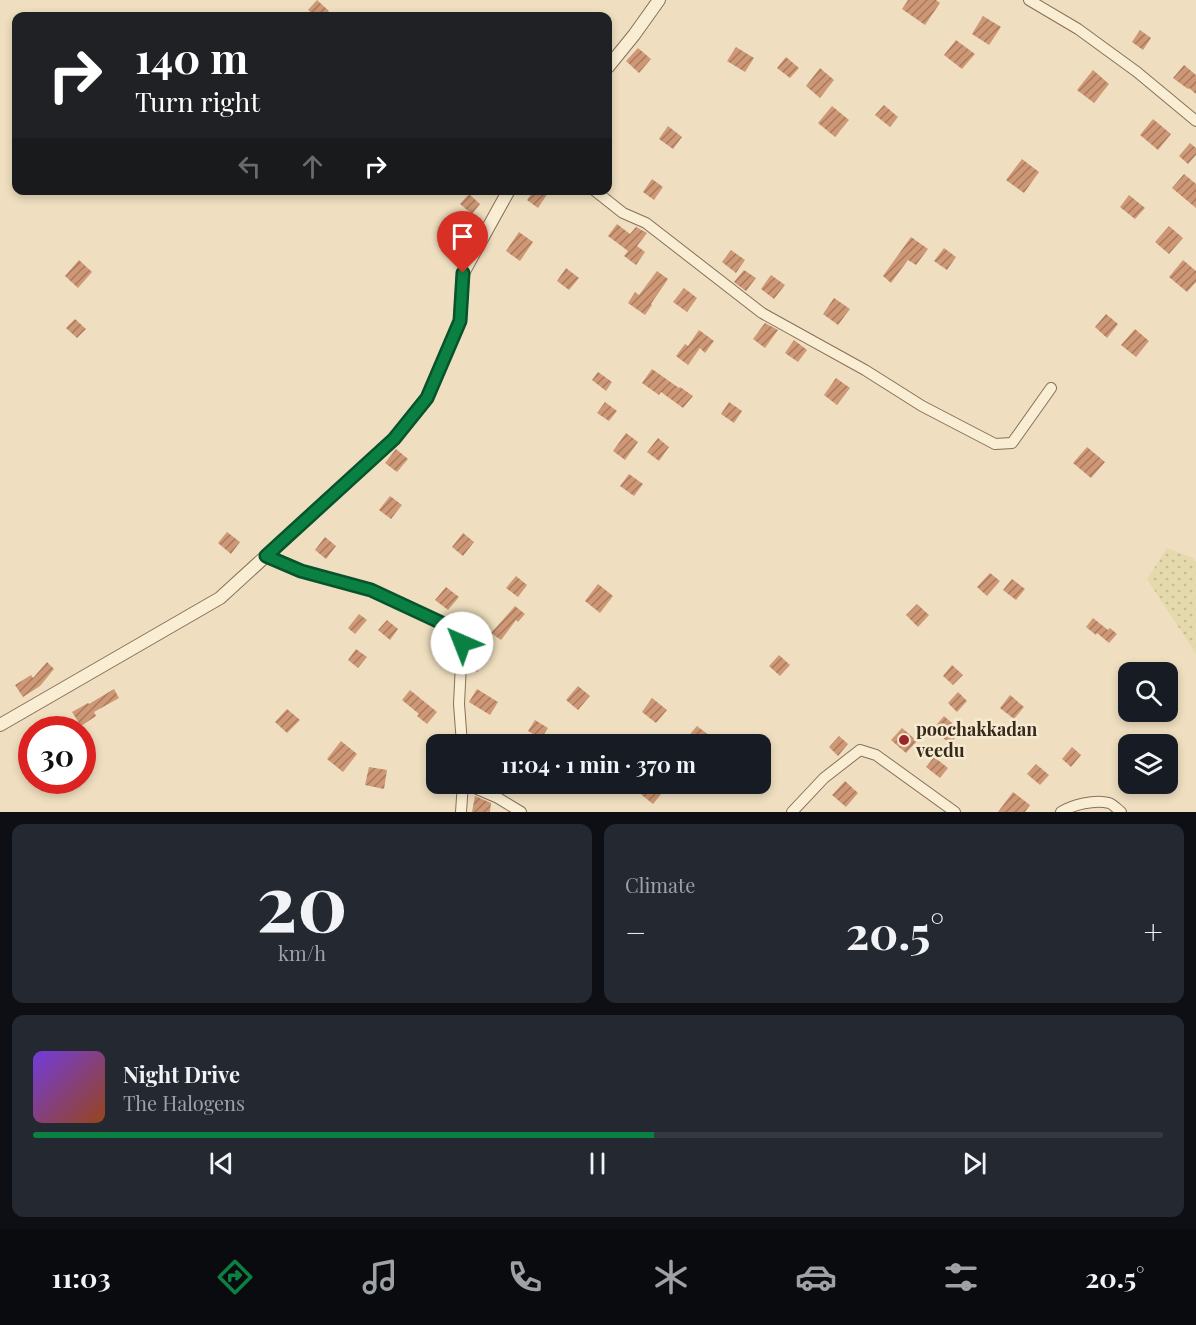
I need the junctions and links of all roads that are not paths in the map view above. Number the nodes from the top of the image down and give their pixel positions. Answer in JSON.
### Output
{"nodes":[{"id":1,"x":659,"y":0,"type":"edge"},
{"id":2,"x":1029,"y":0,"type":"edge"},
{"id":3,"x":612,"y":62,"type":"edge"},
{"id":4,"x":1196,"y":121,"type":"edge"},
{"id":5,"x":506,"y":195,"type":"edge"},
{"id":6,"x":600,"y":195,"type":"edge"},
{"id":7,"x":1051,"y":388,"type":"dead end"},
{"id":8,"x":266,"y":556,"type":"junction"},
{"id":9,"x":0,"y":725,"type":"edge"},
{"id":10,"x":461,"y":734,"type":"edge"},
{"id":11,"x":462,"y":794,"type":"edge"},
{"id":12,"x":489,"y":794,"type":"edge"},
{"id":13,"x":461,"y":812,"type":"edge"},
{"id":14,"x":521,"y":812,"type":"edge"},
{"id":15,"x":792,"y":812,"type":"edge"},
{"id":16,"x":955,"y":812,"type":"edge"},
{"id":17,"x":1061,"y":812,"type":"edge"},
{"id":18,"x":1121,"y":812,"type":"edge"}],
"edges":[{"from":1,"to":3,"type":"street"},
{"from":2,"to":4,"type":"street"},
{"from":5,"to":8,"type":"street"},
{"from":6,"to":7,"type":"street"},
{"from":8,"to":9,"type":"street"},
{"from":8,"to":10,"type":"street"},
{"from":11,"to":13,"type":"street"},
{"from":12,"to":14,"type":"street"},
{"from":15,"to":16,"type":"street"},
{"from":17,"to":18,"type":"street"}]}
